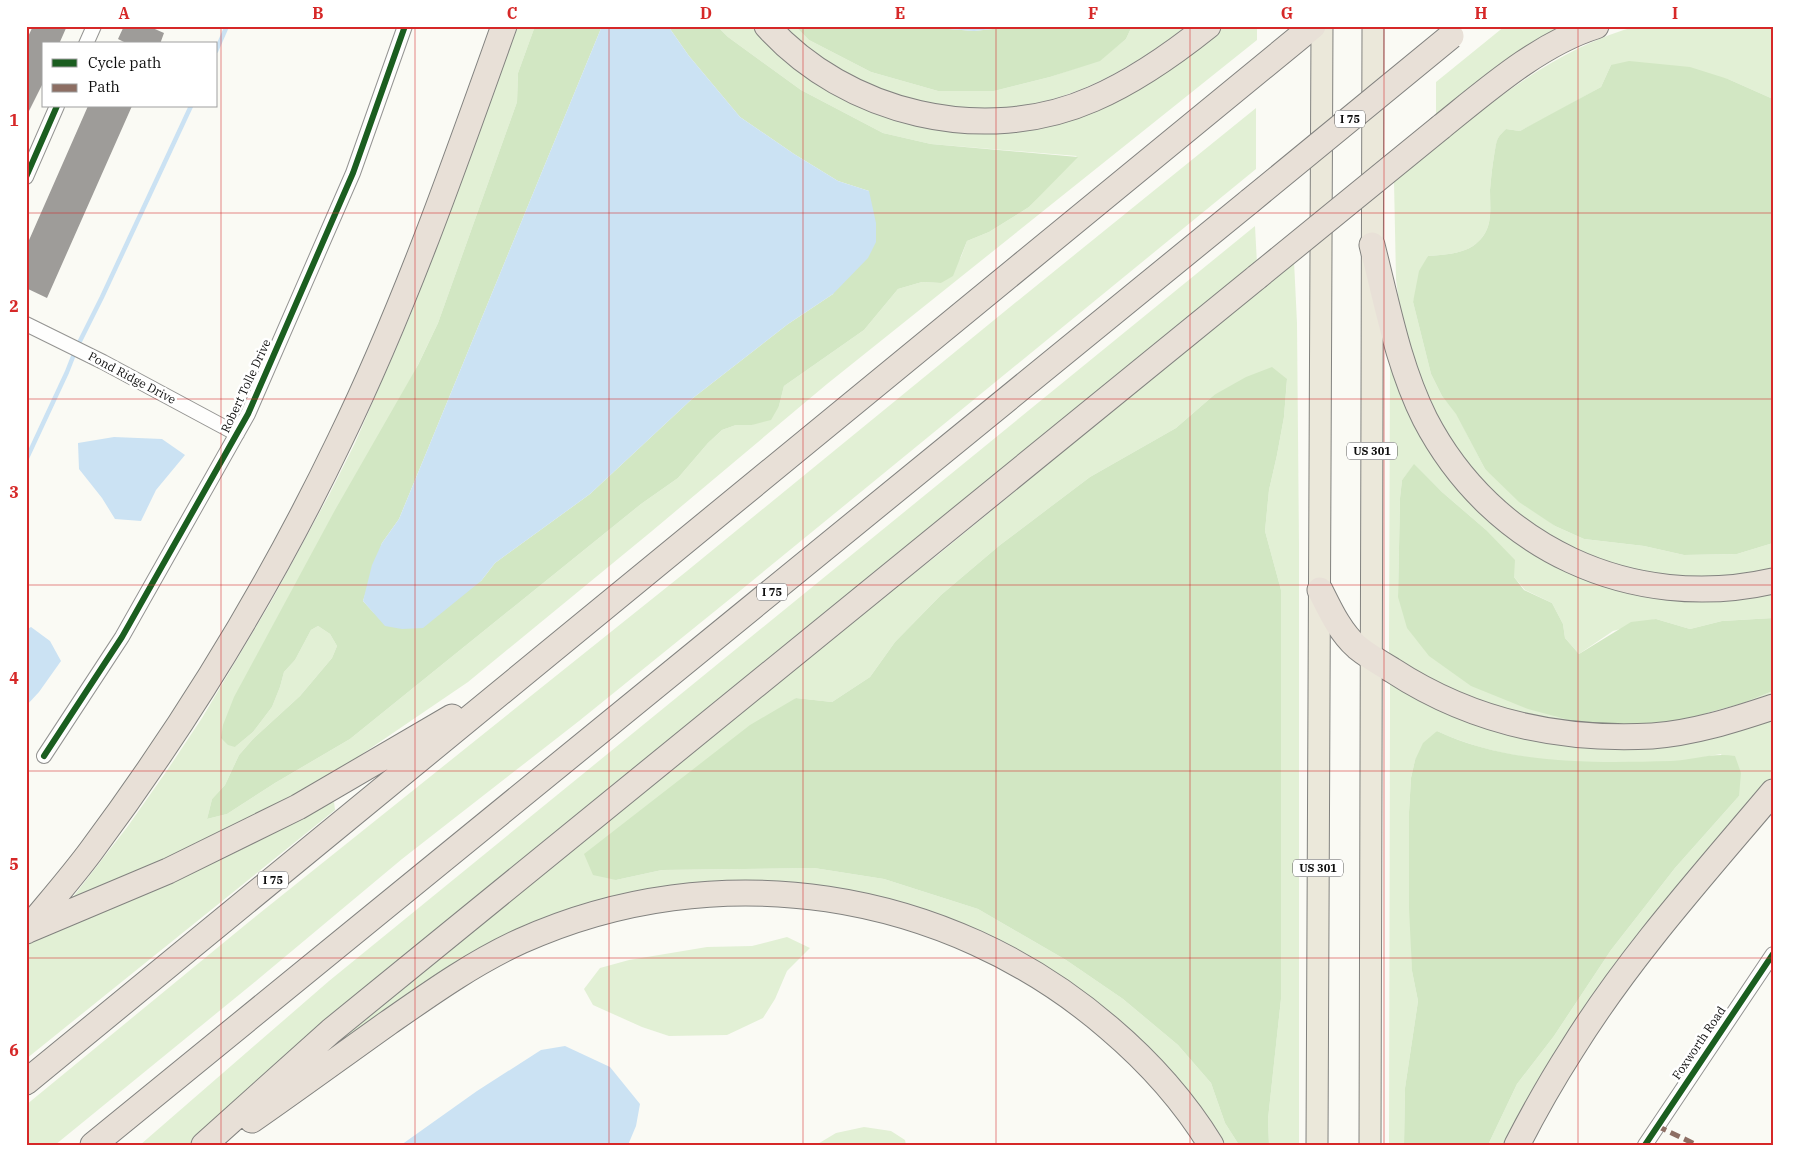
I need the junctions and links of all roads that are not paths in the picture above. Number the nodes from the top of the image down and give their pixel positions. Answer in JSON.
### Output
{"nodes":[{"id":1,"x":94,"y":26,"type":"edge"},
{"id":2,"x":405,"y":26,"type":"edge"},
{"id":3,"x":504,"y":26,"type":"edge"},
{"id":4,"x":767,"y":26,"type":"edge"},
{"id":5,"x":1208,"y":26,"type":"edge"},
{"id":6,"x":1313,"y":26,"type":"edge"},
{"id":7,"x":1322,"y":26,"type":"edge"},
{"id":8,"x":1373,"y":26,"type":"edge"},
{"id":9,"x":1596,"y":26,"type":"edge"},
{"id":10,"x":1457,"y":31,"type":"edge"},
{"id":11,"x":87,"y":42,"type":"edge"},
{"id":12,"x":56,"y":108,"type":"edge"},
{"id":13,"x":26,"y":177,"type":"edge"},
{"id":14,"x":1372,"y":245,"type":"junction"},
{"id":15,"x":26,"y":324,"type":"edge"},
{"id":16,"x":237,"y":434,"type":"junction"},
{"id":17,"x":1773,"y":581,"type":"edge"},
{"id":18,"x":1320,"y":590,"type":"junction"},
{"id":19,"x":1371,"y":657,"type":"junction"},
{"id":20,"x":519,"y":678,"type":"junction"},
{"id":21,"x":1773,"y":707,"type":"edge"},
{"id":22,"x":44,"y":756,"type":"dead end"},
{"id":23,"x":1773,"y":792,"type":"edge"},
{"id":24,"x":26,"y":931,"type":"edge"},
{"id":25,"x":1773,"y":954,"type":"edge"},
{"id":26,"x":294,"y":982,"type":"junction"},
{"id":27,"x":26,"y":1082,"type":"edge"},
{"id":28,"x":93,"y":1145,"type":"edge"},
{"id":29,"x":117,"y":1145,"type":"edge"},
{"id":30,"x":204,"y":1145,"type":"edge"},
{"id":31,"x":218,"y":1145,"type":"edge"},
{"id":32,"x":1212,"y":1145,"type":"edge"},
{"id":33,"x":1317,"y":1145,"type":"edge"},
{"id":34,"x":1370,"y":1145,"type":"edge"},
{"id":35,"x":1517,"y":1145,"type":"edge"},
{"id":36,"x":1645,"y":1145,"type":"edge"}],
"edges":[{"from":1,"to":11,"type":"street"},
{"from":2,"to":16,"type":"street","name":"Robert Tolle Drive"},
{"from":3,"to":24,"type":"highway"},
{"from":4,"to":5,"type":"highway"},
{"from":6,"to":20,"type":"highway","number":"I 75"},
{"from":7,"to":18,"type":"main road","number":"US 301"},
{"from":8,"to":14,"type":"main road","number":"US 301"},
{"from":9,"to":30,"type":"highway","bridge":true},
{"from":10,"to":26,"type":"highway","number":"I 75","bridge":true},
{"from":12,"to":13,"type":"street"},
{"from":14,"to":17,"type":"highway"},
{"from":14,"to":19,"type":"main road","number":"US 301"},
{"from":15,"to":16,"type":"street","name":"Pond Ridge Drive"},
{"from":16,"to":22,"type":"street","name":"Robert Tolle Drive"},
{"from":18,"to":19,"type":"highway"},
{"from":18,"to":33,"type":"main road","number":"US 301"},
{"from":19,"to":21,"type":"highway"},
{"from":19,"to":34,"type":"main road","number":"US 301"},
{"from":20,"to":24,"type":"highway"},
{"from":20,"to":27,"type":"highway","number":"I 75"},
{"from":23,"to":35,"type":"highway"},
{"from":25,"to":36,"type":"street","name":"Foxworth Road"},
{"from":26,"to":28,"type":"highway","number":"I 75"},
{"from":26,"to":29,"type":"highway"},
{"from":31,"to":32,"type":"highway"}]}
